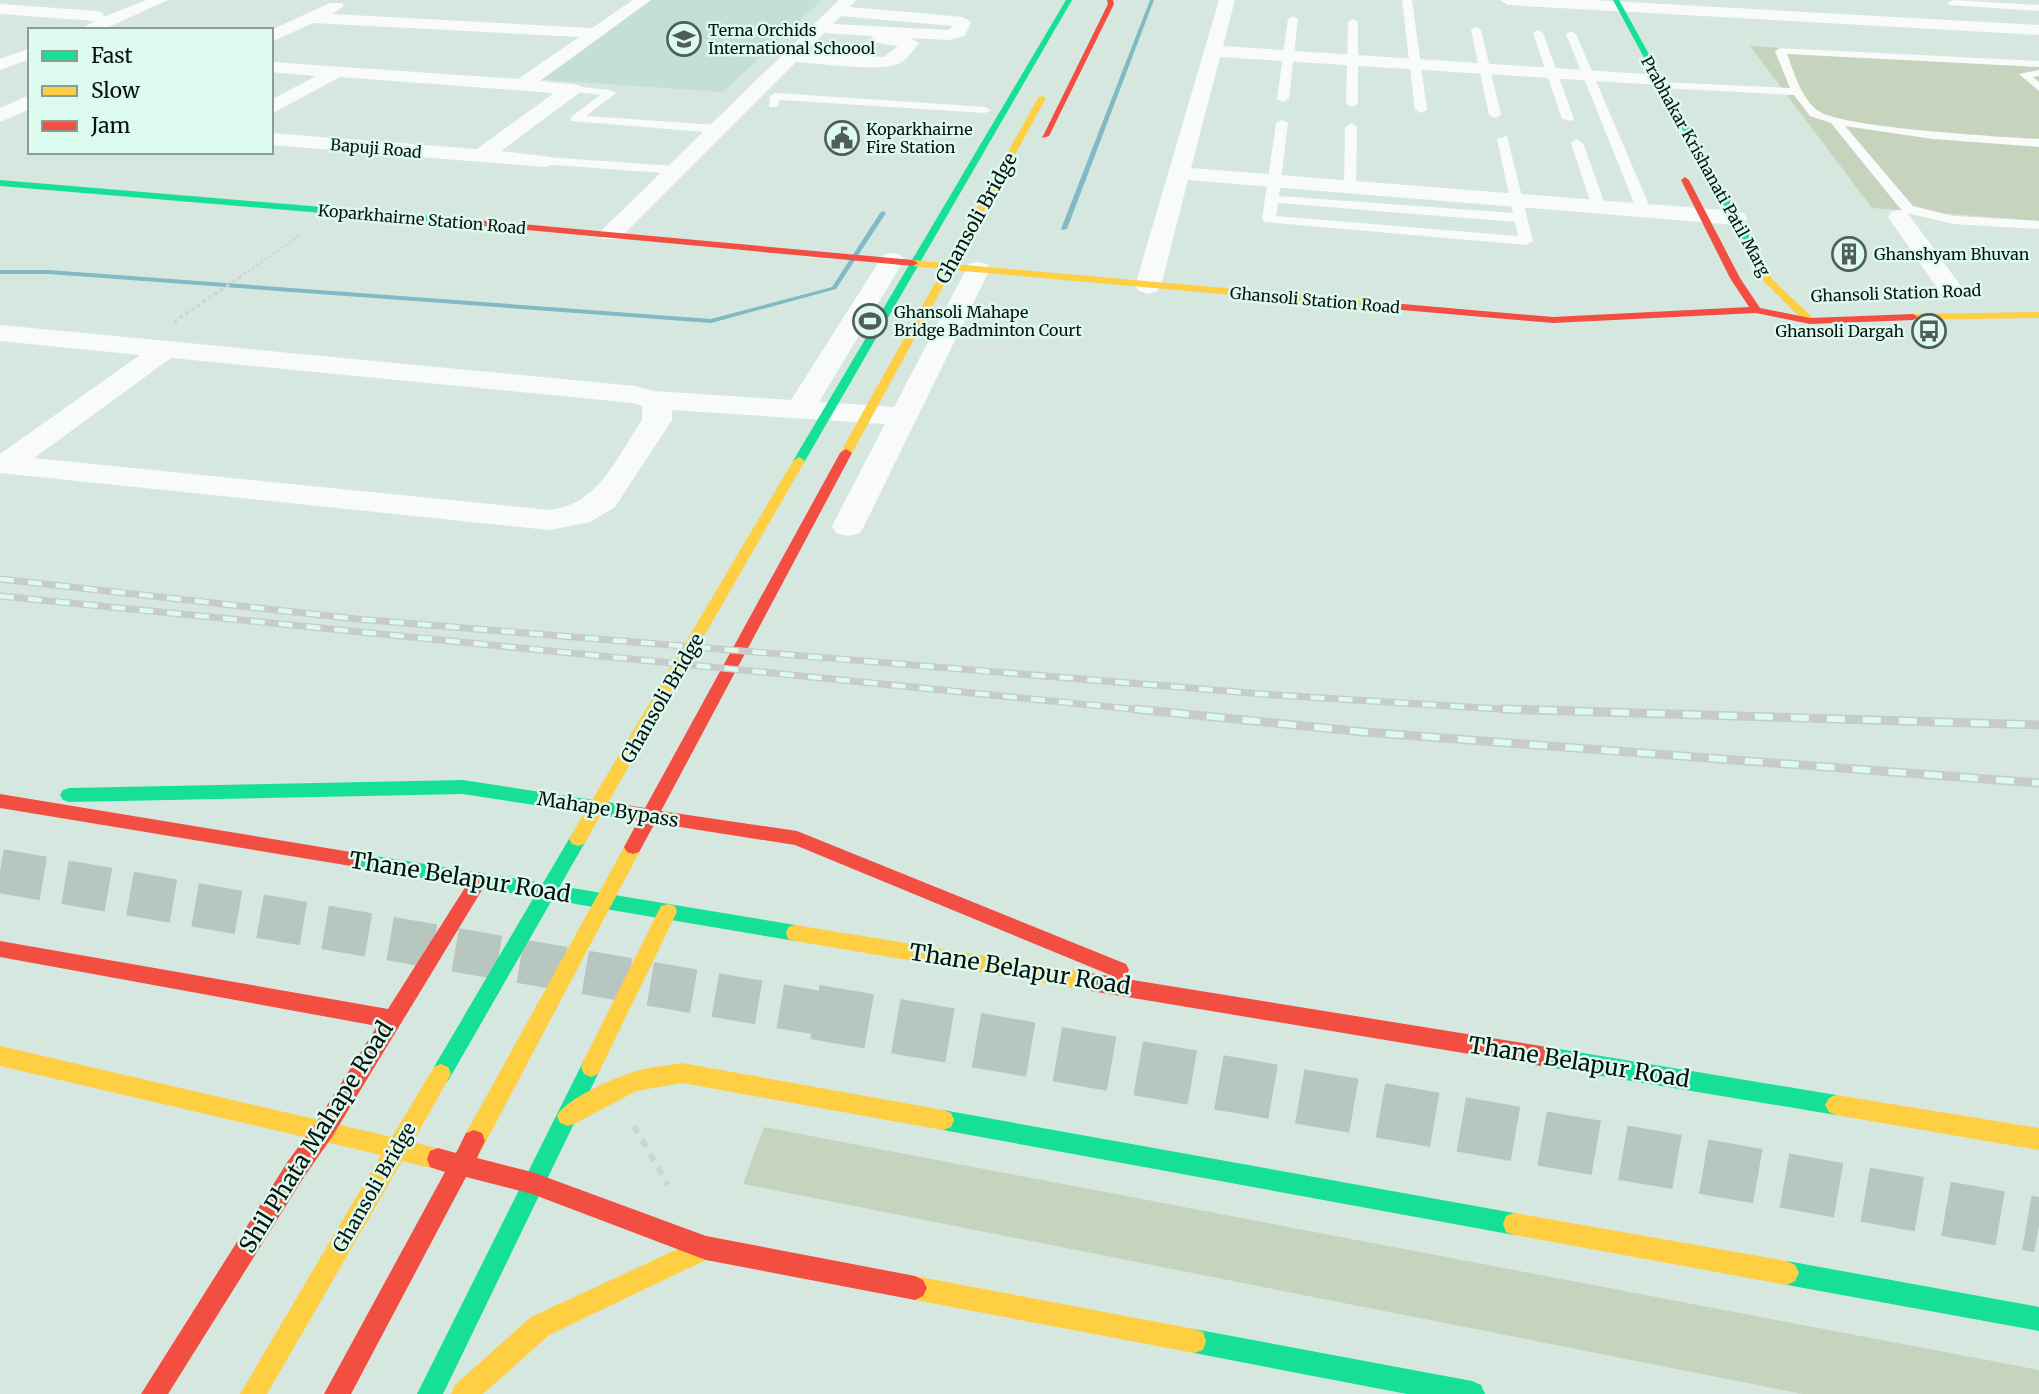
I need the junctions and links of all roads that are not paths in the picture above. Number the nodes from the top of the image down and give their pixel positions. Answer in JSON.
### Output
{"nodes":[{"id":1,"x":160,"y":0,"type":"edge"},
{"id":2,"x":348,"y":0,"type":"edge"},
{"id":3,"x":643,"y":0,"type":"edge"},
{"id":4,"x":1227,"y":0,"type":"edge"},
{"id":5,"x":1407,"y":0,"type":"edge"},
{"id":6,"x":1508,"y":0,"type":"edge"},
{"id":7,"x":1786,"y":0,"type":"edge"},
{"id":8,"x":1064,"y":1,"type":"edge"},
{"id":9,"x":1101,"y":1,"type":"edge"},
{"id":10,"x":1618,"y":3,"type":"edge"},
{"id":11,"x":1953,"y":3,"type":"dead end"},
{"id":12,"x":842,"y":6,"type":"edge"},
{"id":13,"x":1599,"y":7,"type":"edge"},
{"id":14,"x":2039,"y":8,"type":"edge"},
{"id":15,"x":0,"y":9,"type":"edge"},
{"id":16,"x":502,"y":14,"type":"dead end"},
{"id":17,"x":873,"y":14,"type":"junction"},
{"id":18,"x":1800,"y":16,"type":"junction"},
{"id":19,"x":312,"y":18,"type":"junction"},
{"id":20,"x":1293,"y":19,"type":"dead end"},
{"id":21,"x":1353,"y":22,"type":"dead end"},
{"id":22,"x":92,"y":23,"type":"edge"},
{"id":23,"x":479,"y":28,"type":"junction"},
{"id":24,"x":817,"y":30,"type":"junction"},
{"id":25,"x":860,"y":30,"type":"junction"},
{"id":26,"x":1476,"y":30,"type":"dead end"},
{"id":27,"x":2039,"y":30,"type":"edge"},
{"id":28,"x":595,"y":33,"type":"junction"},
{"id":29,"x":1538,"y":33,"type":"dead end"},
{"id":30,"x":1571,"y":34,"type":"dead end"},
{"id":31,"x":273,"y":36,"type":"edge"},
{"id":32,"x":1074,"y":40,"type":"dead end"},
{"id":33,"x":0,"y":47,"type":"edge"},
{"id":34,"x":1212,"y":51,"type":"junction"},
{"id":35,"x":28,"y":52,"type":"edge"},
{"id":36,"x":28,"y":53,"type":"edge"},
{"id":37,"x":791,"y":56,"type":"junction"},
{"id":38,"x":1288,"y":56,"type":"junction"},
{"id":39,"x":1353,"y":60,"type":"junction"},
{"id":40,"x":1415,"y":64,"type":"junction"},
{"id":41,"x":2039,"y":64,"type":"edge"},
{"id":42,"x":0,"y":65,"type":"edge"},
{"id":43,"x":273,"y":66,"type":"edge"},
{"id":44,"x":1485,"y":69,"type":"junction"},
{"id":45,"x":338,"y":71,"type":"junction"},
{"id":46,"x":1552,"y":73,"type":"junction"},
{"id":47,"x":2039,"y":73,"type":"edge"},
{"id":48,"x":1588,"y":76,"type":"junction"},
{"id":49,"x":1660,"y":83,"type":"junction"},
{"id":50,"x":522,"y":85,"type":"junction"},
{"id":51,"x":2039,"y":88,"type":"edge"},
{"id":52,"x":572,"y":89,"type":"junction"},
{"id":53,"x":1047,"y":89,"type":"dead end"},
{"id":54,"x":1797,"y":92,"type":"junction"},
{"id":55,"x":1283,"y":99,"type":"dead end"},
{"id":56,"x":28,"y":102,"type":"edge"},
{"id":57,"x":773,"y":104,"type":"dead end"},
{"id":58,"x":1352,"y":104,"type":"dead end"},
{"id":59,"x":273,"y":107,"type":"edge"},
{"id":60,"x":1420,"y":110,"type":"dead end"},
{"id":61,"x":1495,"y":115,"type":"dead end"},
{"id":62,"x":981,"y":116,"type":"joint"},
{"id":63,"x":0,"y":117,"type":"edge"},
{"id":64,"x":1568,"y":119,"type":"dead end"},
{"id":65,"x":28,"y":120,"type":"edge"},
{"id":66,"x":1835,"y":121,"type":"junction"},
{"id":67,"x":1282,"y":123,"type":"dead end"},
{"id":68,"x":1351,"y":127,"type":"dead end"},
{"id":69,"x":717,"y":129,"type":"junction"},
{"id":70,"x":273,"y":139,"type":"edge"},
{"id":71,"x":1503,"y":139,"type":"dead end"},
{"id":72,"x":2039,"y":142,"type":"edge"},
{"id":73,"x":1577,"y":143,"type":"dead end"},
{"id":74,"x":1039,"y":149,"type":"dead end"},
{"id":75,"x":481,"y":156,"type":"junction"},
{"id":76,"x":544,"y":161,"type":"joint"},
{"id":77,"x":1678,"y":166,"type":"dead end"},
{"id":78,"x":568,"y":167,"type":"dead end"},
{"id":79,"x":673,"y":172,"type":"junction"},
{"id":80,"x":1179,"y":173,"type":"junction"},
{"id":81,"x":0,"y":183,"type":"edge"},
{"id":82,"x":1350,"y":187,"type":"junction"},
{"id":83,"x":1273,"y":190,"type":"junction"},
{"id":84,"x":1599,"y":207,"type":"junction"},
{"id":85,"x":1519,"y":209,"type":"junction"},
{"id":86,"x":1644,"y":211,"type":"junction"},
{"id":87,"x":1703,"y":215,"type":"junction"},
{"id":88,"x":1899,"y":217,"type":"dead end"},
{"id":89,"x":1736,"y":218,"type":"junction"},
{"id":90,"x":2039,"y":225,"type":"edge"},
{"id":91,"x":611,"y":234,"type":"junction"},
{"id":92,"x":889,"y":255,"type":"junction"},
{"id":93,"x":981,"y":263,"type":"junction"},
{"id":94,"x":1148,"y":286,"type":"junction"},
{"id":95,"x":1961,"y":289,"type":"joint"},
{"id":96,"x":1926,"y":290,"type":"dead end"},
{"id":97,"x":1811,"y":295,"type":"dead end"},
{"id":98,"x":1785,"y":296,"type":"junction"},
{"id":99,"x":1756,"y":310,"type":"junction"},
{"id":100,"x":2039,"y":315,"type":"edge"},
{"id":101,"x":1810,"y":321,"type":"junction"},
{"id":102,"x":0,"y":333,"type":"edge"},
{"id":103,"x":166,"y":349,"type":"junction"},
{"id":104,"x":653,"y":400,"type":"junction"},
{"id":105,"x":799,"y":411,"type":"junction"},
{"id":106,"x":905,"y":416,"type":"junction"},
{"id":107,"x":2,"y":465,"type":"edge"},
{"id":108,"x":848,"y":526,"type":"dead end"},
{"id":109,"x":0,"y":798,"type":"edge"},
{"id":110,"x":479,"y":880,"type":"junction"},
{"id":111,"x":668,"y":912,"type":"junction"},
{"id":112,"x":0,"y":948,"type":"edge"},
{"id":113,"x":1184,"y":996,"type":"junction"},
{"id":114,"x":391,"y":1019,"type":"junction"},
{"id":115,"x":0,"y":1056,"type":"edge"},
{"id":116,"x":568,"y":1116,"type":"junction"},
{"id":117,"x":324,"y":1130,"type":"junction"},
{"id":118,"x":2039,"y":1139,"type":"edge"},
{"id":119,"x":533,"y":1183,"type":"junction"},
{"id":120,"x":706,"y":1248,"type":"junction"},
{"id":121,"x":2039,"y":1319,"type":"edge"},
{"id":122,"x":153,"y":1394,"type":"edge"},
{"id":123,"x":253,"y":1394,"type":"edge"},
{"id":124,"x":337,"y":1394,"type":"edge"},
{"id":125,"x":430,"y":1394,"type":"edge"},
{"id":126,"x":464,"y":1394,"type":"edge"},
{"id":127,"x":1472,"y":1394,"type":"edge"}],
"edges":[{"from":1,"to":22,"type":"street"},
{"from":2,"to":19,"type":"street"},
{"from":3,"to":28,"type":"street"},
{"from":4,"to":34,"type":"street"},
{"from":5,"to":40,"type":"lane"},
{"from":6,"to":13,"type":"street"},
{"from":7,"to":18,"type":"street"},
{"from":8,"to":62,"type":"main road"},
{"from":8,"to":123,"type":"main road","name":"Ghansoli Bridge"},
{"from":9,"to":32,"type":"main road"},
{"from":9,"to":74,"type":"main road"},
{"from":10,"to":13,"type":"street"},
{"from":10,"to":18,"type":"street"},
{"from":10,"to":49,"type":"main road","name":"Prabhakar Krishanati Patil Marg"},
{"from":11,"to":14,"type":"lane"},
{"from":12,"to":17,"type":"street"},
{"from":12,"to":24,"type":"street"},
{"from":15,"to":22,"type":"street"},
{"from":16,"to":23,"type":"street"},
{"from":17,"to":25,"type":"street"},
{"from":17,"to":25,"type":"street"},
{"from":18,"to":27,"type":"street"},
{"from":19,"to":23,"type":"street"},
{"from":19,"to":31,"type":"street"},
{"from":20,"to":38,"type":"lane"},
{"from":21,"to":39,"type":"lane"},
{"from":23,"to":28,"type":"street"},
{"from":24,"to":25,"type":"street"},
{"from":24,"to":37,"type":"street"},
{"from":24,"to":37,"type":"street"},
{"from":26,"to":44,"type":"lane"},
{"from":28,"to":50,"type":"street"},
{"from":29,"to":46,"type":"lane"},
{"from":30,"to":48,"type":"lane"},
{"from":33,"to":35,"type":"street"},
{"from":34,"to":38,"type":"street"},
{"from":34,"to":80,"type":"street"},
{"from":36,"to":42,"type":"street"},
{"from":37,"to":69,"type":"street"},
{"from":38,"to":39,"type":"street"},
{"from":38,"to":55,"type":"lane"},
{"from":39,"to":40,"type":"street"},
{"from":39,"to":58,"type":"lane"},
{"from":40,"to":44,"type":"street"},
{"from":40,"to":60,"type":"lane"},
{"from":41,"to":54,"type":"lane"},
{"from":43,"to":45,"type":"street"},
{"from":44,"to":46,"type":"street"},
{"from":44,"to":61,"type":"lane"},
{"from":45,"to":50,"type":"street"},
{"from":45,"to":59,"type":"street"},
{"from":46,"to":48,"type":"street"},
{"from":46,"to":64,"type":"lane"},
{"from":47,"to":51,"type":"lane"},
{"from":48,"to":49,"type":"street"},
{"from":48,"to":86,"type":"lane"},
{"from":49,"to":54,"type":"lane"},
{"from":49,"to":89,"type":"main road","name":"Prabhakar Krishanati Patil Marg"},
{"from":50,"to":52,"type":"street"},
{"from":52,"to":69,"type":"lane"},
{"from":52,"to":75,"type":"street"},
{"from":53,"to":124,"type":"main road","name":"Ghansoli Bridge"},
{"from":54,"to":66,"type":"lane"},
{"from":56,"to":63,"type":"street"},
{"from":57,"to":62,"type":"lane"},
{"from":63,"to":65,"type":"street"},
{"from":66,"to":72,"type":"lane"},
{"from":66,"to":90,"type":"lane"},
{"from":67,"to":83,"type":"lane"},
{"from":68,"to":82,"type":"lane"},
{"from":69,"to":79,"type":"street"},
{"from":70,"to":75,"type":"street","name":"Bapuji Road"},
{"from":71,"to":85,"type":"lane"},
{"from":73,"to":84,"type":"lane"},
{"from":75,"to":76,"type":"street","name":"Bapuji Road"},
{"from":76,"to":79,"type":"lane"},
{"from":77,"to":87,"type":"main road","name":"Prabhakar Krishanati Patil Marg"},
{"from":78,"to":79,"type":"lane"},
{"from":79,"to":91,"type":"street"},
{"from":80,"to":83,"type":"street"},
{"from":80,"to":94,"type":"street"},
{"from":81,"to":91,"type":"main road","name":"Koparkhairne Station Road"},
{"from":82,"to":83,"type":"street"},
{"from":82,"to":85,"type":"street"},
{"from":83,"to":85,"type":"lane"},
{"from":83,"to":85,"type":"lane"},
{"from":84,"to":85,"type":"street"},
{"from":84,"to":86,"type":"street"},
{"from":86,"to":87,"type":"street"},
{"from":87,"to":89,"type":"street"},
{"from":87,"to":99,"type":"main road","name":"Prabhakar Krishanati Patil Marg"},
{"from":88,"to":95,"type":"street"},
{"from":89,"to":98,"type":"main road","name":"Prabhakar Krishanati Patil Marg"},
{"from":91,"to":92,"type":"main road","name":"Koparkhairne Station Road"},
{"from":92,"to":93,"type":"main road","name":"Ghansoli Station Road"},
{"from":92,"to":105,"type":"street"},
{"from":93,"to":94,"type":"main road","name":"Ghansoli Station Road"},
{"from":93,"to":106,"type":"street"},
{"from":94,"to":99,"type":"main road","name":"Ghansoli Station Road"},
{"from":95,"to":96,"type":"main road","name":"Ghansoli Station Road"},
{"from":97,"to":98,"type":"main road","name":"Ghansoli Station Road"},
{"from":98,"to":99,"type":"main road","name":"Ghansoli Station Road"},
{"from":98,"to":101,"type":"main road","name":"Prabhakar Krishanati Patil Marg"},
{"from":99,"to":101,"type":"main road","name":"Ghansoli Station Road"},
{"from":100,"to":101,"type":"main road","name":"Ghansoli Station Road"},
{"from":102,"to":103,"type":"street"},
{"from":103,"to":104,"type":"street"},
{"from":103,"to":107,"type":"street"},
{"from":104,"to":105,"type":"street"},
{"from":104,"to":107,"type":"street"},
{"from":105,"to":106,"type":"street"},
{"from":106,"to":108,"type":"street"},
{"from":109,"to":110,"type":"main road","name":"Thane Belapur Road"},
{"from":109,"to":113,"type":"main road","name":"Mahape Bypass"},
{"from":110,"to":111,"type":"main road","name":"Thane Belapur Road"},
{"from":110,"to":114,"type":"main road","name":"Shil Phata Mahape Road"},
{"from":111,"to":113,"type":"main road","name":"Thane Belapur Road"},
{"from":111,"to":116,"type":"main road"},
{"from":112,"to":114,"type":"main road"},
{"from":113,"to":118,"type":"main road","name":"Thane Belapur Road"},
{"from":114,"to":117,"type":"main road","name":"Shil Phata Mahape Road"},
{"from":115,"to":117,"type":"main road"},
{"from":116,"to":119,"type":"main road"},
{"from":116,"to":121,"type":"main road"},
{"from":117,"to":119,"type":"main road"},
{"from":117,"to":122,"type":"main road","name":"Shil Phata Mahape Road"},
{"from":119,"to":120,"type":"main road"},
{"from":119,"to":125,"type":"main road"},
{"from":120,"to":126,"type":"main road"},
{"from":120,"to":127,"type":"main road"}]}
